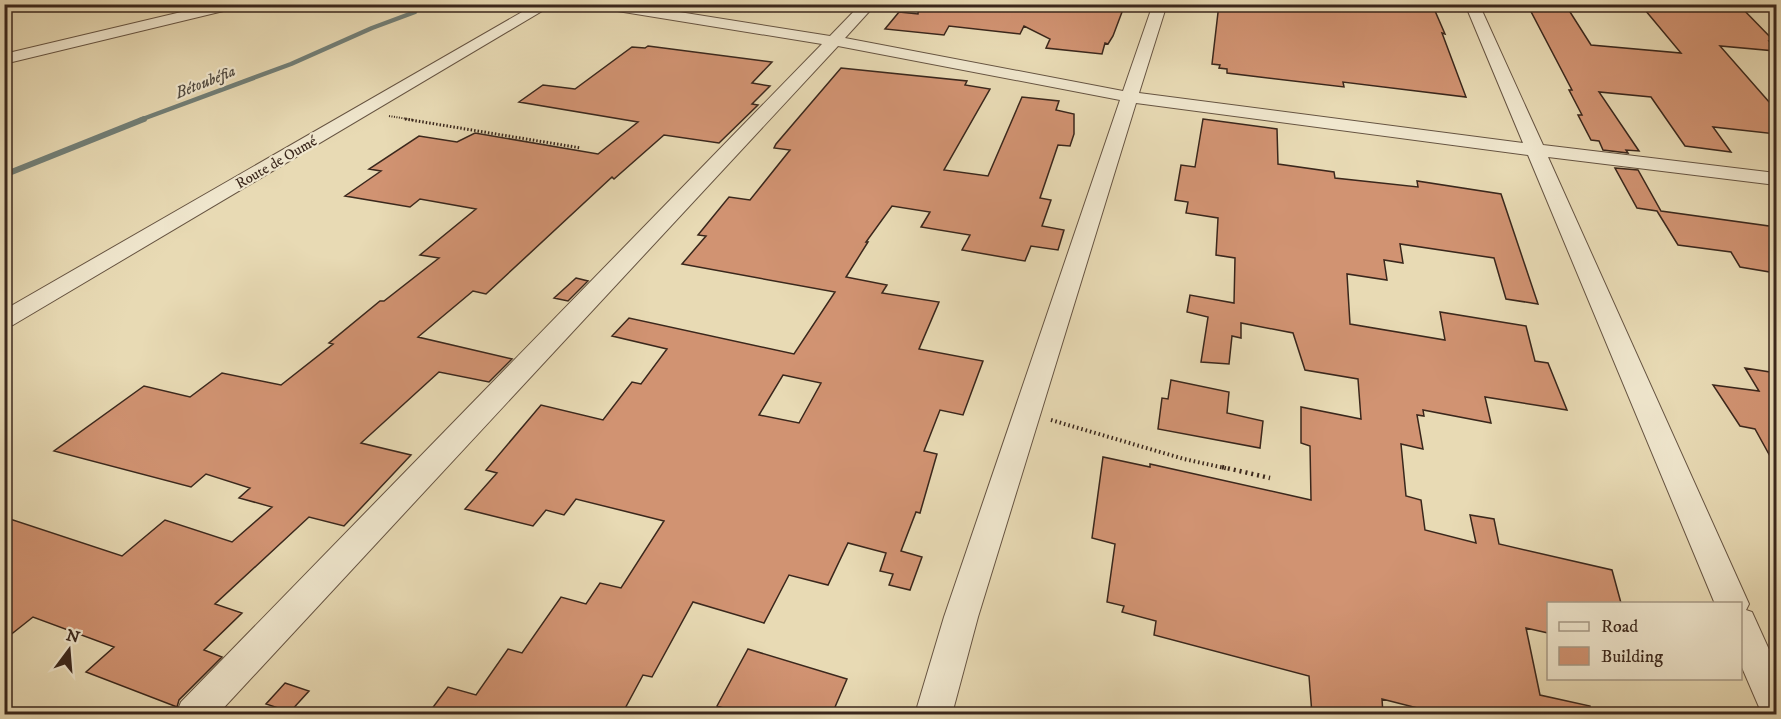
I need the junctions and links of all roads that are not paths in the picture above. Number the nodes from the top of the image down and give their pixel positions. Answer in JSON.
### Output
{"nodes":[{"id":1,"x":234,"y":4,"type":"edge"},
{"id":2,"x":547,"y":4,"type":"edge"},
{"id":3,"x":599,"y":4,"type":"edge"},
{"id":4,"x":869,"y":4,"type":"edge"},
{"id":5,"x":1160,"y":4,"type":"edge"},
{"id":6,"x":1473,"y":4,"type":"edge"},
{"id":7,"x":834,"y":41,"type":"junction"},
{"id":8,"x":4,"y":60,"type":"edge"},
{"id":9,"x":1130,"y":97,"type":"junction"},
{"id":10,"x":1534,"y":150,"type":"junction"},
{"id":11,"x":1776,"y":179,"type":"edge"},
{"id":12,"x":4,"y":320,"type":"edge"},
{"id":13,"x":1732,"y":602,"type":"edge"},
{"id":14,"x":1742,"y":627,"type":"edge"},
{"id":15,"x":1776,"y":704,"type":"edge"},
{"id":16,"x":194,"y":714,"type":"edge"},
{"id":17,"x":933,"y":714,"type":"edge"}],
"edges":[{"from":1,"to":8,"type":"street"},
{"from":2,"to":12,"type":"street","name":"Route de Oumé"},
{"from":3,"to":7,"type":"street"},
{"from":4,"to":7,"type":"street"},
{"from":5,"to":9,"type":"street"},
{"from":6,"to":10,"type":"street"},
{"from":7,"to":9,"type":"street"},
{"from":7,"to":16,"type":"street"},
{"from":9,"to":10,"type":"street"},
{"from":9,"to":17,"type":"street"},
{"from":10,"to":11,"type":"street"},
{"from":10,"to":13,"type":"street"},
{"from":14,"to":15,"type":"street"}]}
